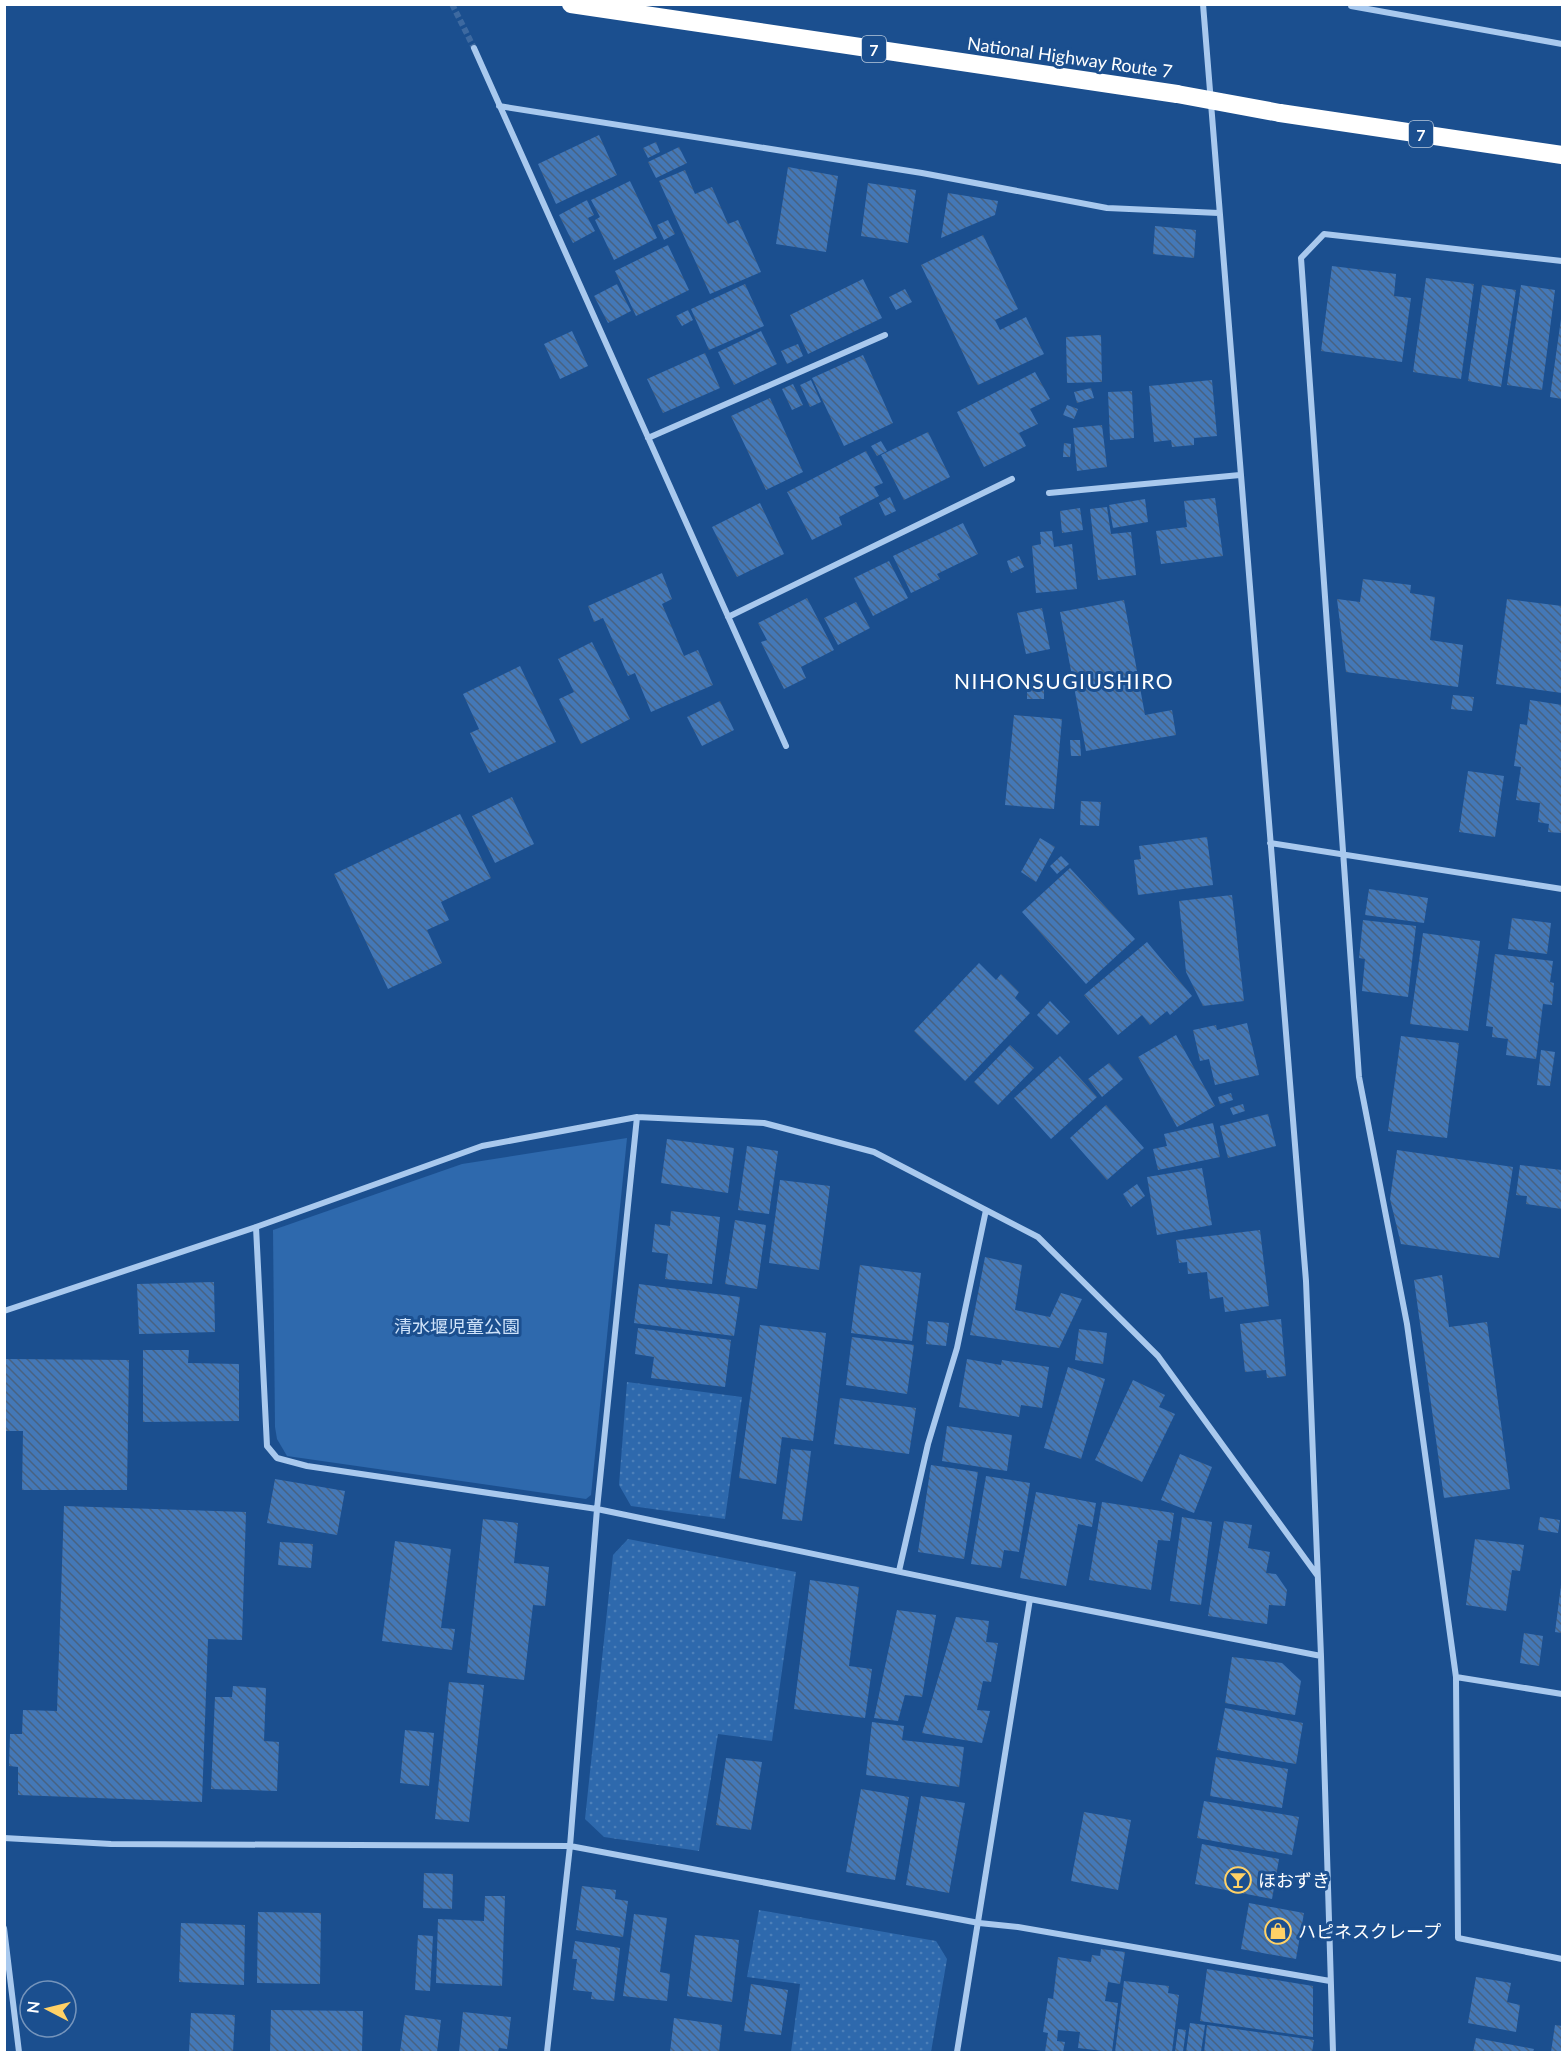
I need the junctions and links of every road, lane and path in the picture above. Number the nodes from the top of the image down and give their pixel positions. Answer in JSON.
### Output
{"nodes":[{"id":1,"x":571,"y":4,"type":"edge"},
{"id":2,"x":1203,"y":4,"type":"edge"},
{"id":3,"x":1351,"y":4,"type":"edge"},
{"id":4,"x":1563,"y":44,"type":"edge"},
{"id":5,"x":474,"y":48,"type":"tunnel mouth"},
{"id":6,"x":500,"y":106,"type":"junction"},
{"id":7,"x":1563,"y":154,"type":"edge"},
{"id":8,"x":1219,"y":213,"type":"junction"},
{"id":9,"x":1563,"y":261,"type":"edge"},
{"id":10,"x":885,"y":335,"type":"dead end"},
{"id":11,"x":648,"y":438,"type":"junction"},
{"id":12,"x":1240,"y":475,"type":"junction"},
{"id":13,"x":1012,"y":479,"type":"dead end"},
{"id":14,"x":1048,"y":493,"type":"dead end"},
{"id":15,"x":728,"y":617,"type":"junction"},
{"id":16,"x":786,"y":746,"type":"dead end"},
{"id":17,"x":1270,"y":843,"type":"junction"},
{"id":18,"x":1344,"y":854,"type":"junction"},
{"id":19,"x":1563,"y":889,"type":"edge"},
{"id":20,"x":637,"y":1117,"type":"junction"},
{"id":21,"x":986,"y":1210,"type":"junction"},
{"id":22,"x":256,"y":1227,"type":"junction"},
{"id":23,"x":4,"y":1311,"type":"edge"},
{"id":24,"x":597,"y":1509,"type":"junction"},
{"id":25,"x":899,"y":1571,"type":"junction"},
{"id":26,"x":1318,"y":1575,"type":"junction"},
{"id":27,"x":1030,"y":1599,"type":"junction"},
{"id":28,"x":1321,"y":1656,"type":"junction"},
{"id":29,"x":1456,"y":1677,"type":"junction"},
{"id":30,"x":1563,"y":1694,"type":"edge"},
{"id":31,"x":4,"y":1838,"type":"edge"},
{"id":32,"x":570,"y":1846,"type":"junction"},
{"id":33,"x":979,"y":1923,"type":"junction"},
{"id":34,"x":4,"y":1928,"type":"edge"},
{"id":35,"x":1563,"y":1959,"type":"edge"},
{"id":36,"x":1330,"y":1980,"type":"junction"},
{"id":37,"x":19,"y":2052,"type":"edge"},
{"id":38,"x":547,"y":2052,"type":"edge"},
{"id":39,"x":957,"y":2052,"type":"edge"},
{"id":40,"x":1333,"y":2052,"type":"edge"}],
"edges":[{"from":1,"to":7,"type":"highway","name":"National Highway Route 7","number":"7","bridge":true},
{"from":2,"to":8,"type":"street"},
{"from":3,"to":4,"type":"street"},
{"from":5,"to":6,"type":"street"},
{"from":6,"to":8,"type":"street"},
{"from":6,"to":11,"type":"street"},
{"from":8,"to":12,"type":"street"},
{"from":9,"to":18,"type":"street"},
{"from":10,"to":11,"type":"street"},
{"from":11,"to":15,"type":"street"},
{"from":12,"to":14,"type":"street"},
{"from":12,"to":17,"type":"street"},
{"from":13,"to":15,"type":"street"},
{"from":15,"to":16,"type":"street"},
{"from":17,"to":18,"type":"street"},
{"from":17,"to":26,"type":"street"},
{"from":18,"to":19,"type":"street"},
{"from":18,"to":29,"type":"street"},
{"from":20,"to":21,"type":"street"},
{"from":20,"to":22,"type":"street"},
{"from":20,"to":24,"type":"street"},
{"from":21,"to":25,"type":"street"},
{"from":21,"to":26,"type":"street"},
{"from":22,"to":23,"type":"street"},
{"from":22,"to":24,"type":"street"},
{"from":24,"to":25,"type":"street"},
{"from":24,"to":32,"type":"street"},
{"from":25,"to":27,"type":"street"},
{"from":26,"to":28,"type":"street"},
{"from":27,"to":28,"type":"street"},
{"from":27,"to":33,"type":"street"},
{"from":28,"to":36,"type":"street"},
{"from":29,"to":30,"type":"street"},
{"from":29,"to":35,"type":"street"},
{"from":31,"to":32,"type":"street"},
{"from":32,"to":33,"type":"street"},
{"from":32,"to":38,"type":"street"},
{"from":33,"to":36,"type":"street"},
{"from":33,"to":39,"type":"street"},
{"from":34,"to":37,"type":"street"},
{"from":36,"to":40,"type":"street"}]}
